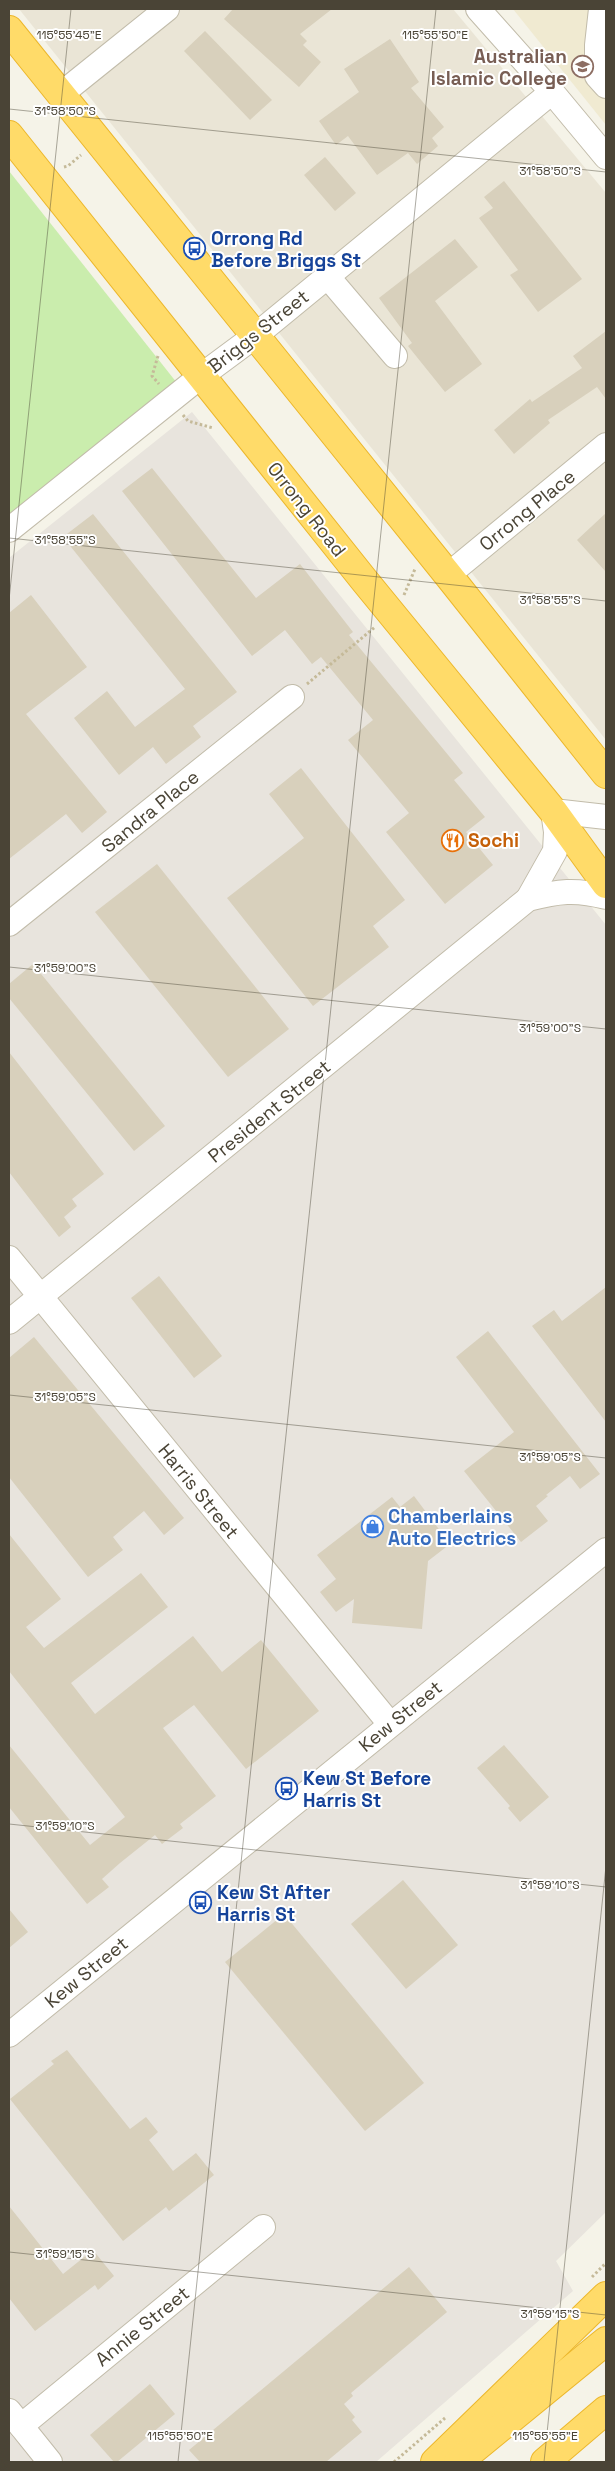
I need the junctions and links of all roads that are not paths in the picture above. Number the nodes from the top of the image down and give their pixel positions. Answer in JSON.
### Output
{"nodes":[{"id":1,"x":167,"y":9,"type":"edge"},
{"id":2,"x":478,"y":9,"type":"edge"},
{"id":3,"x":602,"y":9,"type":"edge"},
{"id":4,"x":9,"y":30,"type":"edge"},
{"id":5,"x":606,"y":86,"type":"edge"},
{"id":6,"x":552,"y":92,"type":"junction"},
{"id":7,"x":60,"y":95,"type":"junction"},
{"id":8,"x":9,"y":135,"type":"edge"},
{"id":9,"x":606,"y":157,"type":"edge"},
{"id":10,"x":328,"y":276,"type":"junction"},
{"id":11,"x":255,"y":336,"type":"junction"},
{"id":12,"x":395,"y":356,"type":"dead end"},
{"id":13,"x":201,"y":376,"type":"junction"},
{"id":14,"x":606,"y":445,"type":"edge"},
{"id":15,"x":9,"y":530,"type":"edge"},
{"id":16,"x":448,"y":575,"type":"junction"},
{"id":17,"x":292,"y":697,"type":"road end"},
{"id":18,"x":606,"y":774,"type":"edge"},
{"id":19,"x":553,"y":811,"type":"junction"},
{"id":20,"x":606,"y":817,"type":"edge"},
{"id":21,"x":606,"y":884,"type":"edge"},
{"id":22,"x":606,"y":897,"type":"edge"},
{"id":23,"x":528,"y":900,"type":"junction"},
{"id":24,"x":9,"y":924,"type":"edge"},
{"id":25,"x":9,"y":1258,"type":"edge"},
{"id":26,"x":40,"y":1297,"type":"junction"},
{"id":27,"x":9,"y":1322,"type":"edge"},
{"id":28,"x":606,"y":1550,"type":"edge"},
{"id":29,"x":390,"y":1724,"type":"junction"},
{"id":30,"x":9,"y":2035,"type":"edge"},
{"id":31,"x":263,"y":2227,"type":"dead end"},
{"id":32,"x":606,"y":2296,"type":"edge"},
{"id":33,"x":606,"y":2341,"type":"edge"},
{"id":34,"x":606,"y":2410,"type":"edge"},
{"id":35,"x":15,"y":2419,"type":"edge"},
{"id":36,"x":606,"y":2434,"type":"edge"},
{"id":37,"x":50,"y":2462,"type":"edge"},
{"id":38,"x":435,"y":2462,"type":"edge"},
{"id":39,"x":458,"y":2462,"type":"edge"},
{"id":40,"x":545,"y":2462,"type":"edge"},
{"id":41,"x":566,"y":2462,"type":"edge"}],
"edges":[{"from":1,"to":7,"type":"street"},
{"from":2,"to":6,"type":"street"},
{"from":3,"to":5,"type":"street"},
{"from":4,"to":7,"type":"highway"},
{"from":6,"to":9,"type":"street"},
{"from":6,"to":10,"type":"street","name":"Briggs Street"},
{"from":7,"to":11,"type":"highway"},
{"from":8,"to":13,"type":"highway","name":"Orrong Road"},
{"from":10,"to":11,"type":"street","name":"Briggs Street"},
{"from":10,"to":12,"type":"street"},
{"from":11,"to":13,"type":"street","name":"Briggs Street"},
{"from":11,"to":16,"type":"highway"},
{"from":13,"to":15,"type":"street","name":"Briggs Street"},
{"from":13,"to":19,"type":"highway","name":"Orrong Road"},
{"from":14,"to":16,"type":"street","name":"Orrong Place"},
{"from":16,"to":18,"type":"highway"},
{"from":17,"to":24,"type":"street","name":"Sandra Place"},
{"from":19,"to":20,"type":"street"},
{"from":19,"to":21,"type":"highway","name":"Orrong Road"},
{"from":19,"to":23,"type":"street","name":"President Street"},
{"from":22,"to":23,"type":"street","name":"President Street"},
{"from":23,"to":26,"type":"street","name":"President Street"},
{"from":25,"to":26,"type":"street","name":"Harris Street"},
{"from":26,"to":27,"type":"street","name":"President Street"},
{"from":26,"to":29,"type":"street","name":"Harris Street"},
{"from":28,"to":29,"type":"street","name":"Kew Street"},
{"from":29,"to":30,"type":"street","name":"Kew Street"},
{"from":31,"to":35,"type":"street","name":"Annie Street"},
{"from":32,"to":38,"type":"highway"},
{"from":33,"to":39,"type":"highway"},
{"from":34,"to":40,"type":"highway"},
{"from":35,"to":37,"type":"street"},
{"from":36,"to":41,"type":"highway"}]}
